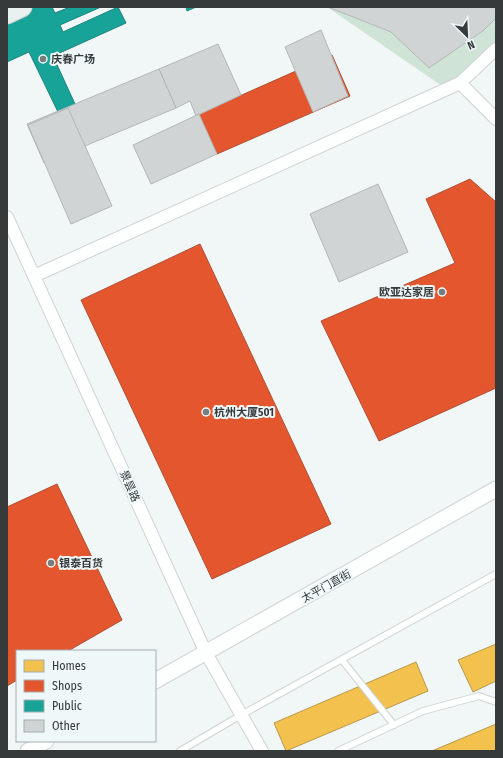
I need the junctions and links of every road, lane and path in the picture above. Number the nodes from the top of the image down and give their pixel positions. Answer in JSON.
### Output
{"nodes":[{"id":1,"x":22,"y":7,"type":"edge"},
{"id":2,"x":7,"y":14,"type":"edge"},
{"id":3,"x":496,"y":49,"type":"edge"},
{"id":4,"x":460,"y":83,"type":"junction"},
{"id":5,"x":496,"y":119,"type":"edge"},
{"id":6,"x":7,"y":217,"type":"edge"},
{"id":7,"x":34,"y":276,"type":"junction"},
{"id":8,"x":496,"y":489,"type":"edge"},
{"id":9,"x":496,"y":574,"type":"edge"},
{"id":10,"x":206,"y":653,"type":"junction"},
{"id":11,"x":342,"y":660,"type":"junction"},
{"id":12,"x":156,"y":680,"type":"edge"},
{"id":13,"x":496,"y":702,"type":"edge"},
{"id":14,"x":242,"y":715,"type":"junction"},
{"id":15,"x":394,"y":725,"type":"junction"},
{"id":16,"x":44,"y":742,"type":"edge"},
{"id":17,"x":28,"y":751,"type":"edge"},
{"id":18,"x":180,"y":751,"type":"edge"},
{"id":19,"x":262,"y":751,"type":"edge"},
{"id":20,"x":338,"y":751,"type":"edge"}],
"edges":[{"from":1,"to":2,"type":"main road"},
{"from":3,"to":4,"type":"street"},
{"from":4,"to":5,"type":"street"},
{"from":4,"to":7,"type":"street"},
{"from":6,"to":7,"type":"street","name":"景昙路"},
{"from":7,"to":10,"type":"street","name":"景昙路"},
{"from":8,"to":10,"type":"street","name":"太平门直街"},
{"from":9,"to":11,"type":"lane"},
{"from":10,"to":12,"type":"street","name":"太平门直街"},
{"from":10,"to":14,"type":"street","name":"景昙路"},
{"from":11,"to":14,"type":"lane"},
{"from":11,"to":15,"type":"lane"},
{"from":13,"to":15,"type":"lane"},
{"from":14,"to":18,"type":"lane"},
{"from":14,"to":19,"type":"street","name":"景昙路"},
{"from":15,"to":20,"type":"lane"},
{"from":16,"to":17,"type":"street"}]}
